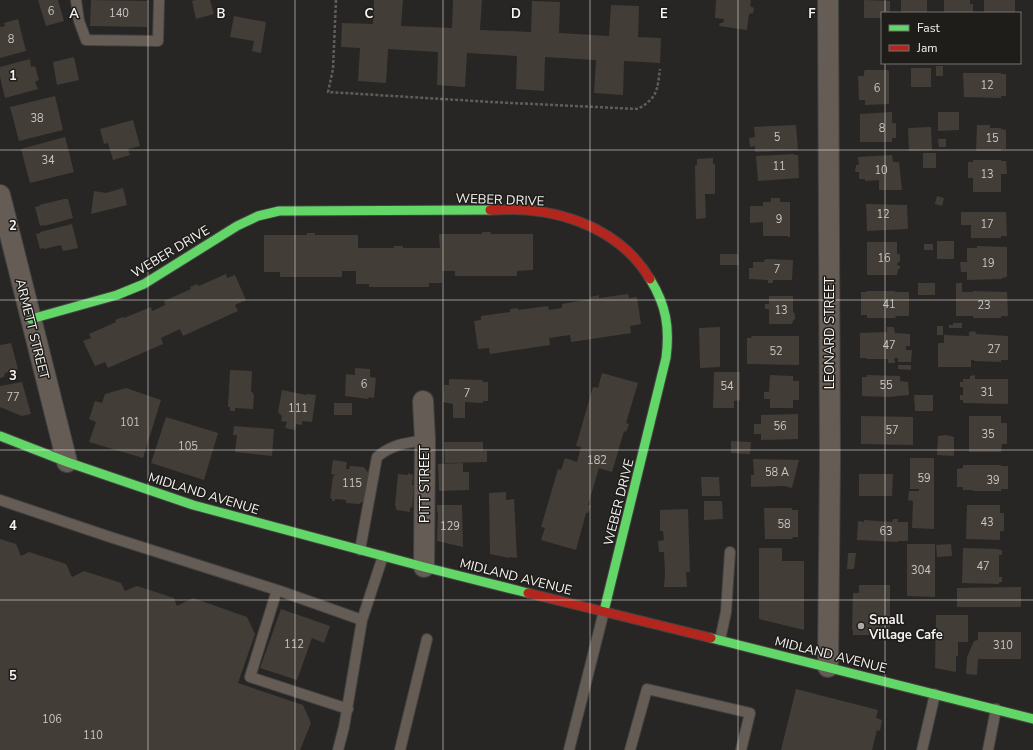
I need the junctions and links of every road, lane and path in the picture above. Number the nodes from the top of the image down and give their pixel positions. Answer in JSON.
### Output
{"nodes":[{"id":1,"x":76,"y":0,"type":"edge"},
{"id":2,"x":159,"y":0,"type":"edge"},
{"id":3,"x":336,"y":0,"type":"edge"},
{"id":4,"x":828,"y":0,"type":"edge"},
{"id":5,"x":660,"y":69,"type":"dead end"},
{"id":6,"x":0,"y":195,"type":"edge"},
{"id":7,"x":31,"y":319,"type":"junction"},
{"id":8,"x":423,"y":401,"type":"dead end"},
{"id":9,"x":0,"y":436,"type":"edge"},
{"id":10,"x":425,"y":440,"type":"junction"},
{"id":11,"x":66,"y":462,"type":"junction"},
{"id":12,"x":0,"y":500,"type":"edge"},
{"id":13,"x":360,"y":550,"type":"junction"},
{"id":14,"x":730,"y":552,"type":"dead end"},
{"id":15,"x":383,"y":556,"type":"junction"},
{"id":16,"x":424,"y":567,"type":"junction"},
{"id":17,"x":277,"y":590,"type":"junction"},
{"id":18,"x":604,"y":611,"type":"junction"},
{"id":19,"x":362,"y":620,"type":"junction"},
{"id":20,"x":427,"y":638,"type":"dead end"},
{"id":21,"x":720,"y":640,"type":"junction"},
{"id":22,"x":828,"y":667,"type":"junction"},
{"id":23,"x":935,"y":694,"type":"junction"},
{"id":24,"x":348,"y":709,"type":"junction"},
{"id":25,"x":996,"y":709,"type":"junction"},
{"id":26,"x":1033,"y":719,"type":"edge"},
{"id":27,"x":338,"y":750,"type":"edge"},
{"id":28,"x":400,"y":750,"type":"edge"},
{"id":29,"x":569,"y":750,"type":"edge"},
{"id":30,"x":630,"y":750,"type":"edge"},
{"id":31,"x":741,"y":750,"type":"edge"},
{"id":32,"x":922,"y":750,"type":"edge"},
{"id":33,"x":988,"y":750,"type":"edge"}],
"edges":[{"from":1,"to":2,"type":"lane"},
{"from":3,"to":5,"type":"path"},
{"from":4,"to":22,"type":"street","name":"LEONARD STREET"},
{"from":6,"to":7,"type":"street","name":"ARMETT STREET"},
{"from":7,"to":11,"type":"street","name":"ARMETT STREET"},
{"from":7,"to":18,"type":"street","name":"WEBER DRIVE"},
{"from":8,"to":10,"type":"street","name":"PITT STREET"},
{"from":9,"to":11,"type":"street","name":"MIDLAND AVENUE"},
{"from":10,"to":13,"type":"lane"},
{"from":10,"to":16,"type":"street","name":"PITT STREET"},
{"from":11,"to":13,"type":"street","name":"MIDLAND AVENUE"},
{"from":12,"to":17,"type":"lane"},
{"from":13,"to":15,"type":"street","name":"MIDLAND AVENUE"},
{"from":14,"to":21,"type":"lane"},
{"from":15,"to":16,"type":"street","name":"MIDLAND AVENUE"},
{"from":15,"to":19,"type":"lane"},
{"from":16,"to":18,"type":"street","name":"MIDLAND AVENUE"},
{"from":17,"to":19,"type":"lane"},
{"from":17,"to":24,"type":"lane"},
{"from":18,"to":21,"type":"street","name":"MIDLAND AVENUE"},
{"from":18,"to":29,"type":"lane"},
{"from":19,"to":24,"type":"lane"},
{"from":20,"to":28,"type":"lane"},
{"from":21,"to":22,"type":"street","name":"MIDLAND AVENUE"},
{"from":22,"to":23,"type":"street","name":"MIDLAND AVENUE"},
{"from":23,"to":25,"type":"street","name":"MIDLAND AVENUE"},
{"from":23,"to":32,"type":"lane"},
{"from":24,"to":27,"type":"lane"},
{"from":25,"to":26,"type":"street","name":"MIDLAND AVENUE"},
{"from":25,"to":33,"type":"lane"},
{"from":30,"to":31,"type":"lane"}]}
